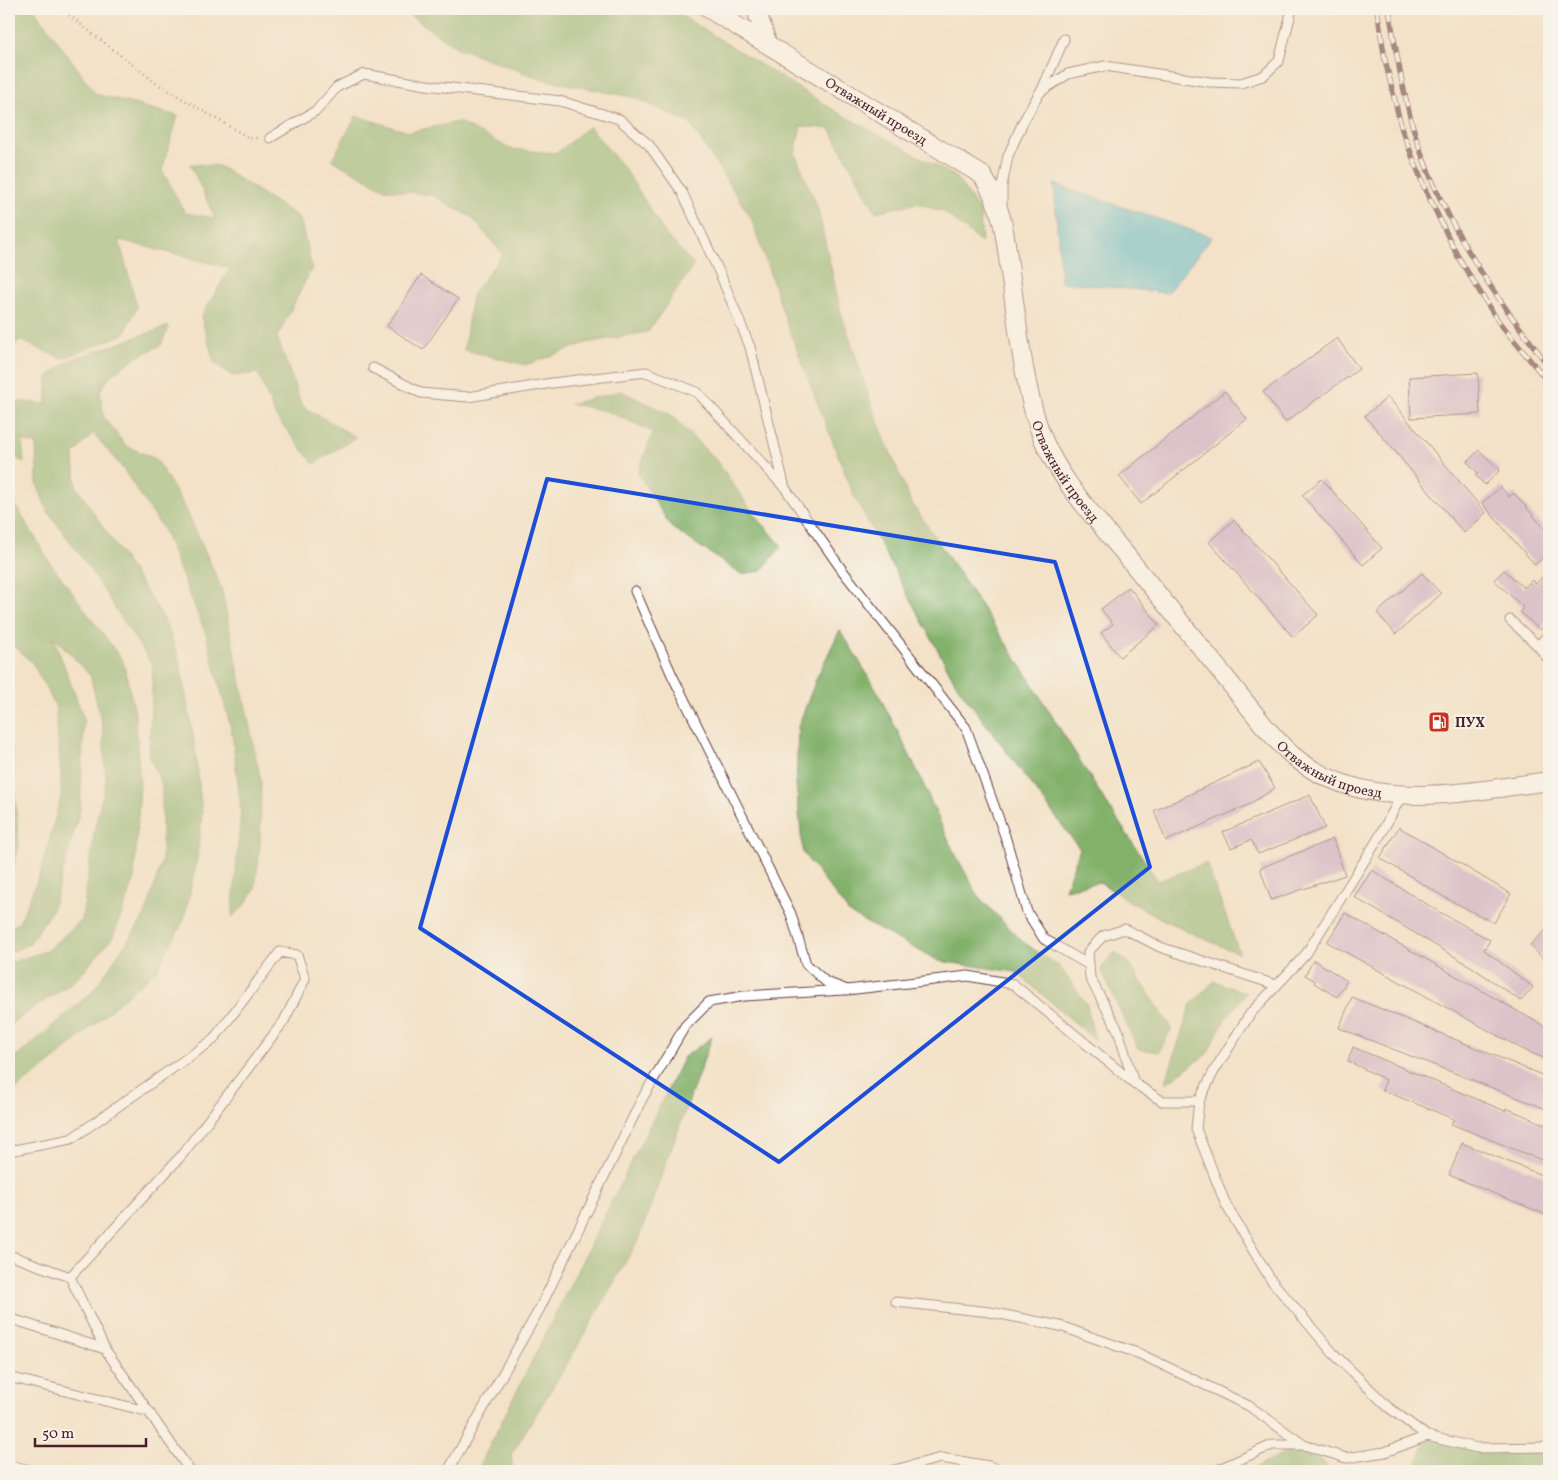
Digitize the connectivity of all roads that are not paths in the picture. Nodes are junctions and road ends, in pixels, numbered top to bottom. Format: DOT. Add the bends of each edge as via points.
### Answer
graph roads {
  1 [pos="709,9"];
  2 [pos="756,9"];
  3 [pos="1292,9"];
  4 [pos="1064,39"];
  5 [pos="767,42"];
  6 [pos="1040,92"];
  7 [pos="270,138"];
  8 [pos="1002,215"];
  9 [pos="373,368"];
  10 [pos="785,488"];
  11 [pos="635,591"];
  12 [pos="1510,620"];
  13 [pos="1549,634"];
  14 [pos="1538,646"];
  15 [pos="1549,660"];
  16 [pos="1549,780"];
  17 [pos="1402,795"];
  18 [pos="1089,965"];
  19 [pos="1276,985"];
  20 [pos="847,990"];
  21 [pos="1134,1083"];
  22 [pos="1199,1101"];
  23 [pos="9,1152"];
  24 [pos="9,1256"];
  25 [pos="70,1277"];
  26 [pos="896,1302"];
  27 [pos="9,1318"];
  28 [pos="106,1349"];
  29 [pos="9,1377"];
  30 [pos="150,1412"];
  31 [pos="1427,1436"];
  32 [pos="1304,1445"];
  33 [pos="1549,1446"];
  34 [pos="9,1465"];
  35 [pos="34,1471"];
  36 [pos="190,1471"];
  37 [pos="448,1471"];
  38 [pos="890,1471"];
  39 [pos="1001,1471"];
  40 [pos="1215,1471"];
  1 -- 5 [label="street, Отважный проезд"];
  2 -- 5 [label="street"];
  3 -- 6 [label="lane" via="1278,61 1263,76 1241,83 1210,82 1105,66 1068,74"];
  4 -- 6 [label="lane"];
  5 -- 8 [label="street, Отважный проезд" via="982,175"];
  6 -- 8 [label="lane" via="1008,156 1002,186"];
  7 -- 10 [label="lane" via="317,110 337,87 364,74 560,101 619,119 649,146 682,192 722,276 750,347"];
  8 -- 17 [label="street, Отважный проезд" via="1020,343 1041,435 1052,458 1089,509 1265,728 1292,756 1357,789"];
  9 -- 10 [label="lane" via="421,393 468,397 646,372 697,392"];
  10 -- 18 [label="lane" via="842,570 966,728 1005,836 1027,912 1044,939"];
  11 -- 20 [label="lane" via="672,675 791,914 806,964 826,982"];
  12 -- 14 [label="lane"];
  13 -- 14 [label="lane"];
  14 -- 15 [label="lane"];
  16 -- 17 [label="street, Отважный проезд" via="1455,794"];
  17 -- 19 [label="lane" via="1330,918 1306,954"];
  18 -- 19 [label="lane" via="1088,952 1103,936 1125,928 1160,947"];
  18 -- 21 [label="lane" via="1090,978 1118,1030"];
  19 -- 22 [label="lane" via="1250,1014 1214,1070"];
  20 -- 21 [label="lane" via="968,976 1013,984"];
  20 -- 37 [label="lane" via="744,996 709,1002 685,1026 642,1099 540,1308"];
  21 -- 22 [label="lane" via="1162,1101"];
  22 -- 31 [label="lane" via="1196,1128 1226,1205 1271,1280 1333,1353 1388,1407"];
  23 -- 25 [label="lane" via="72,1139 212,1040 280,952 297,955 305,980 284,1021 181,1156"];
  24 -- 25 [label="lane"];
  25 -- 28 [label="lane"];
  26 -- 32 [label="lane" via="990,1312 1060,1326 1140,1354 1249,1406"];
  27 -- 28 [label="lane"];
  28 -- 30 [label="lane"];
  29 -- 30 [label="lane"];
  30 -- 36 [label="lane"];
  31 -- 32 [label="lane" via="1385,1452 1346,1458"];
  31 -- 33 [label="lane" via="1477,1448"];
  32 -- 40 [label="lane" via="1272,1444"];
  34 -- 35 [label="lane"];
  38 -- 39 [label="lane" via="941,1458"];
}
